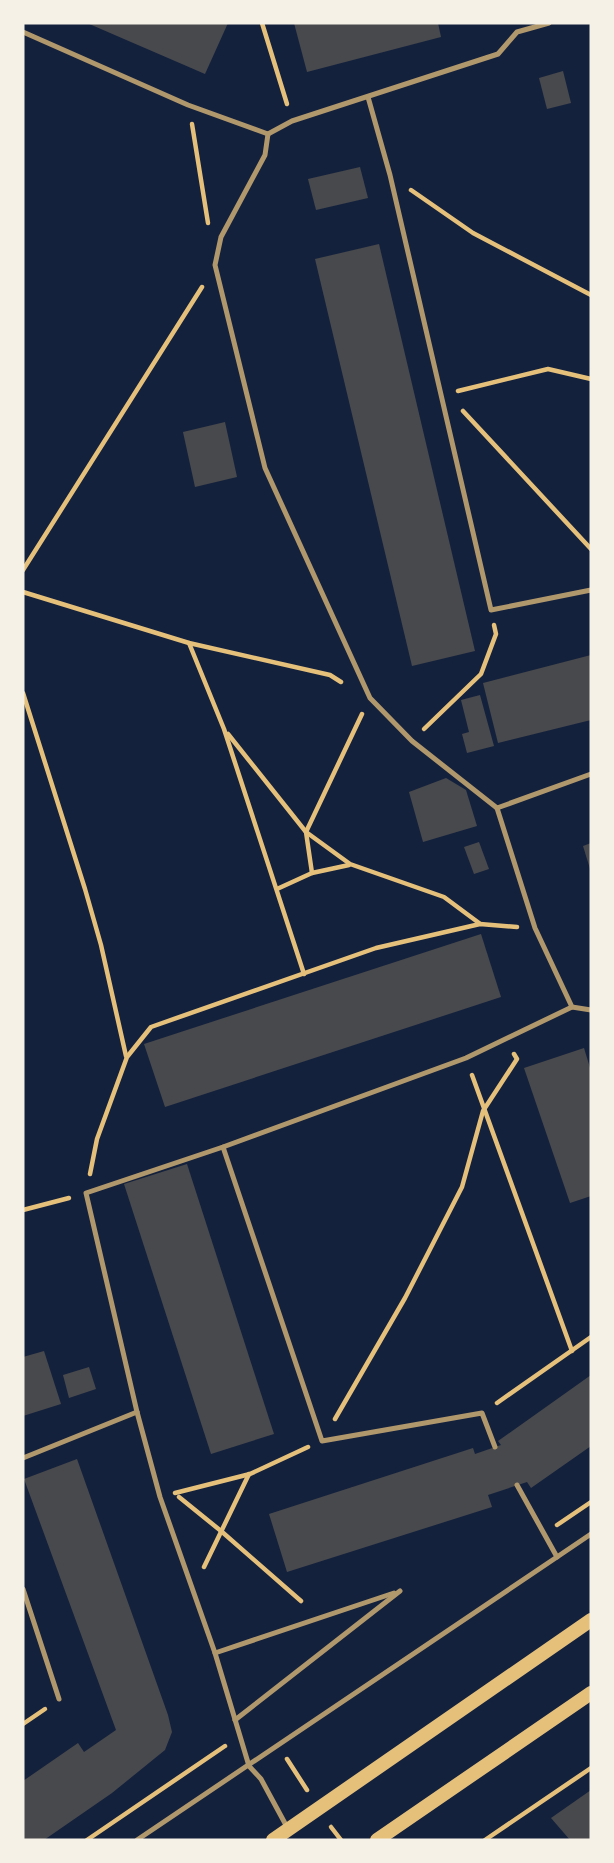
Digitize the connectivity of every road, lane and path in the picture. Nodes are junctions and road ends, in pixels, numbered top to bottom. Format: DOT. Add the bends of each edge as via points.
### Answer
graph roads {
  1 [pos="262,23"];
  2 [pos="514,23"];
  3 [pos="550,23"];
  4 [pos="23,32"];
  5 [pos="517,32"];
  6 [pos="368,97"];
  7 [pos="188,105"];
  8 [pos="292,121"];
  9 [pos="268,134"];
  10 [pos="390,175"];
  11 [pos="209,225"];
  12 [pos="215,265"];
  13 [pos="591,295"];
  14 [pos="591,379"];
  15 [pos="439,384"];
  16 [pos="447,393"];
  17 [pos="591,549"];
  18 [pos="23,570"];
  19 [pos="591,590"];
  20 [pos="23,593"];
  21 [pos="491,610"];
  22 [pos="188,643"];
  23 [pos="23,693"];
  24 [pos="370,698"];
  25 [pos="224,729"];
  26 [pos="412,741"];
  27 [pos="591,774"];
  28 [pos="497,808"];
  29 [pos="306,832"];
  30 [pos="350,864"];
  31 [pos="312,873"];
  32 [pos="277,889"];
  33 [pos="480,923"];
  34 [pos="535,928"];
  35 [pos="304,974"];
  36 [pos="572,1007"];
  37 [pos="591,1010"];
  38 [pos="506,1039"];
  39 [pos="127,1056"];
  40 [pos="466,1058"];
  41 [pos="483,1111"];
  42 [pos="223,1147"];
  43 [pos="86,1193"];
  44 [pos="23,1210"];
  45 [pos="591,1337"];
  46 [pos="572,1350"];
  47 [pos="137,1412"];
  48 [pos="482,1413"];
  49 [pos="322,1441"];
  50 [pos="495,1447"];
  51 [pos="23,1458"];
  52 [pos="250,1474"];
  53 [pos="517,1485"];
  54 [pos="175,1493"];
  55 [pos="160,1497"];
  56 [pos="591,1502"];
  57 [pos="222,1531"];
  58 [pos="544,1534"];
  59 [pos="591,1534"];
  60 [pos="557,1557"];
  61 [pos="23,1589"];
  62 [pos="192,1590"];
  63 [pos="301,1601"];
  64 [pos="591,1620"];
  65 [pos="215,1653"];
  66 [pos="591,1693"];
  67 [pos="59,1699"];
  68 [pos="235,1720"];
  69 [pos="23,1724"];
  70 [pos="240,1736"];
  71 [pos="248,1766"];
  72 [pos="591,1768"];
  73 [pos="288,1830"];
  74 [pos="87,1840"];
  75 [pos="137,1840"];
  76 [pos="273,1840"];
  77 [pos="377,1840"];
  78 [pos="485,1840"];
  1 -- 8 [label="path"];
  2 -- 5 [label="lane"];
  3 -- 5 [label="lane"];
  4 -- 7 [label="lane"];
  5 -- 6 [label="lane" via="498,54"];
  6 -- 8 [label="lane"];
  6 -- 10 [label="lane"];
  7 -- 9 [label="lane"];
  7 -- 11 [label="path"];
  8 -- 9 [label="lane"];
  9 -- 12 [label="lane" via="265,155 221,237"];
  10 -- 13 [label="path" via="473,233"];
  10 -- 15 [label="lane"];
  12 -- 18 [label="path"];
  12 -- 24 [label="lane" via="265,468"];
  14 -- 16 [label="path" via="548,369"];
  15 -- 16 [label="path"];
  15 -- 21 [label="lane"];
  16 -- 17 [label="path"];
  19 -- 21 [label="lane"];
  20 -- 22 [label="path"];
  21 -- 26 [label="path" via="496,634 481,674"];
  22 -- 24 [label="path" via="330,675"];
  22 -- 25 [label="path"];
  23 -- 39 [label="path" via="85,889"];
  24 -- 26 [label="lane"];
  24 -- 29 [label="path"];
  25 -- 29 [label="path"];
  25 -- 32 [label="path"];
  26 -- 28 [label="lane"];
  27 -- 28 [label="lane"];
  28 -- 34 [label="lane"];
  29 -- 30 [label="path"];
  29 -- 31 [label="path"];
  30 -- 31 [label="path"];
  30 -- 33 [label="path" via="444,897"];
  31 -- 32 [label="path"];
  32 -- 35 [label="path"];
  33 -- 34 [label="path"];
  33 -- 35 [label="path" via="376,948"];
  34 -- 36 [label="lane"];
  35 -- 39 [label="path" via="151,1027"];
  36 -- 37 [label="lane"];
  36 -- 38 [label="lane"];
  38 -- 40 [label="lane"];
  38 -- 41 [label="path" via="517,1059"];
  39 -- 43 [label="path" via="97,1139"];
  40 -- 41 [label="path"];
  40 -- 42 [label="lane"];
  41 -- 46 [label="path"];
  41 -- 49 [label="path" via="462,1187"];
  42 -- 43 [label="lane"];
  42 -- 49 [label="lane"];
  43 -- 44 [label="path"];
  43 -- 47 [label="lane"];
  45 -- 46 [label="path"];
  46 -- 48 [label="path"];
  47 -- 51 [label="lane"];
  47 -- 55 [label="lane"];
  48 -- 49 [label="lane"];
  48 -- 50 [label="lane"];
  49 -- 52 [label="path"];
  52 -- 54 [label="path"];
  52 -- 57 [label="path"];
  53 -- 58 [label="lane"];
  54 -- 55 [label="path"];
  54 -- 57 [label="path"];
  55 -- 62 [label="lane"];
  56 -- 58 [label="path"];
  57 -- 62 [label="path"];
  57 -- 63 [label="path"];
  58 -- 60 [label="lane"];
  59 -- 60 [label="lane"];
  60 -- 71 [label="lane"];
  61 -- 67 [label="lane"];
  62 -- 65 [label="lane"];
  64 -- 73 [label="main road"];
  65 -- 68 [label="lane"];
  65 -- 68 [label="lane" via="400,1591"];
  66 -- 77 [label="main road"];
  67 -- 69 [label="path"];
  68 -- 70 [label="lane"];
  70 -- 71 [label="lane"];
  70 -- 74 [label="path"];
  71 -- 73 [label="lane" via="261,1779"];
  71 -- 75 [label="lane"];
  72 -- 78 [label="path"];
  73 -- 76 [label="main road"];
}
